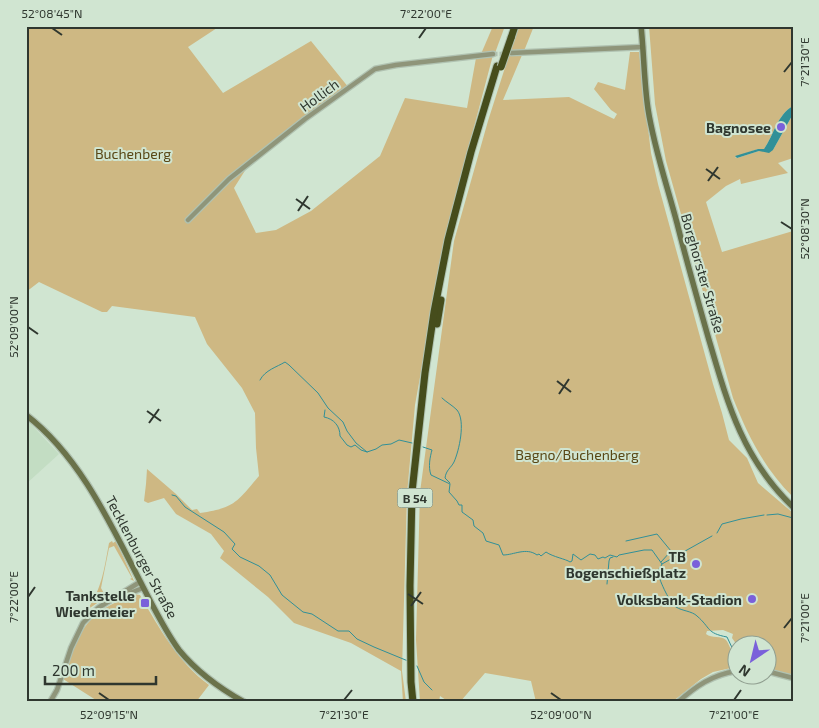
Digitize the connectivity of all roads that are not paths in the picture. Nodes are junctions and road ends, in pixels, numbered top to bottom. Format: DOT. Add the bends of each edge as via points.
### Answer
graph roads {
  1 [pos="511,26"];
  2 [pos="515,26"];
  3 [pos="641,26"];
  4 [pos="509,37"];
  5 [pos="643,47"];
  6 [pos="511,53"];
  7 [pos="493,54"];
  8 [pos="499,67"];
  9 [pos="188,220"];
  10 [pos="26,415"];
  11 [pos="793,507"];
  12 [pos="142,585"];
  13 [pos="726,672"];
  14 [pos="776,674"];
  15 [pos="793,678"];
  16 [pos="50,702"];
  17 [pos="244,702"];
  18 [pos="413,702"];
  19 [pos="417,702"];
  20 [pos="678,702"];
  1 -- 4 [label="highway, B 54"];
  2 -- 4 [label="highway, B 54"];
  3 -- 5 [label="main road, Borghorster Straße"];
  4 -- 8 [label="highway, B 54, bridge"];
  5 -- 6 [label="street"];
  5 -- 11 [label="main road, Borghorster Straße" via="648,108 655,144 728,404 753,459"];
  7 -- 9 [label="street, Hollich" via="375,69 229,179"];
  8 -- 18 [label="highway, B 54" via="471,152 448,240 425,373 412,492"];
  8 -- 19 [label="highway, B 54" via="452,241 429,374 415,492"];
  10 -- 12 [label="main road, Tecklenburger Straße" via="68,457 87,484"];
  12 -- 16 [label="street" via="98,608 83,623"];
  12 -- 17 [label="main road, Tecklenburger Straße" via="179,650 213,683"];
  13 -- 20 [label="street" via="706,680"];
  14 -- 15 [label="street"];
}
